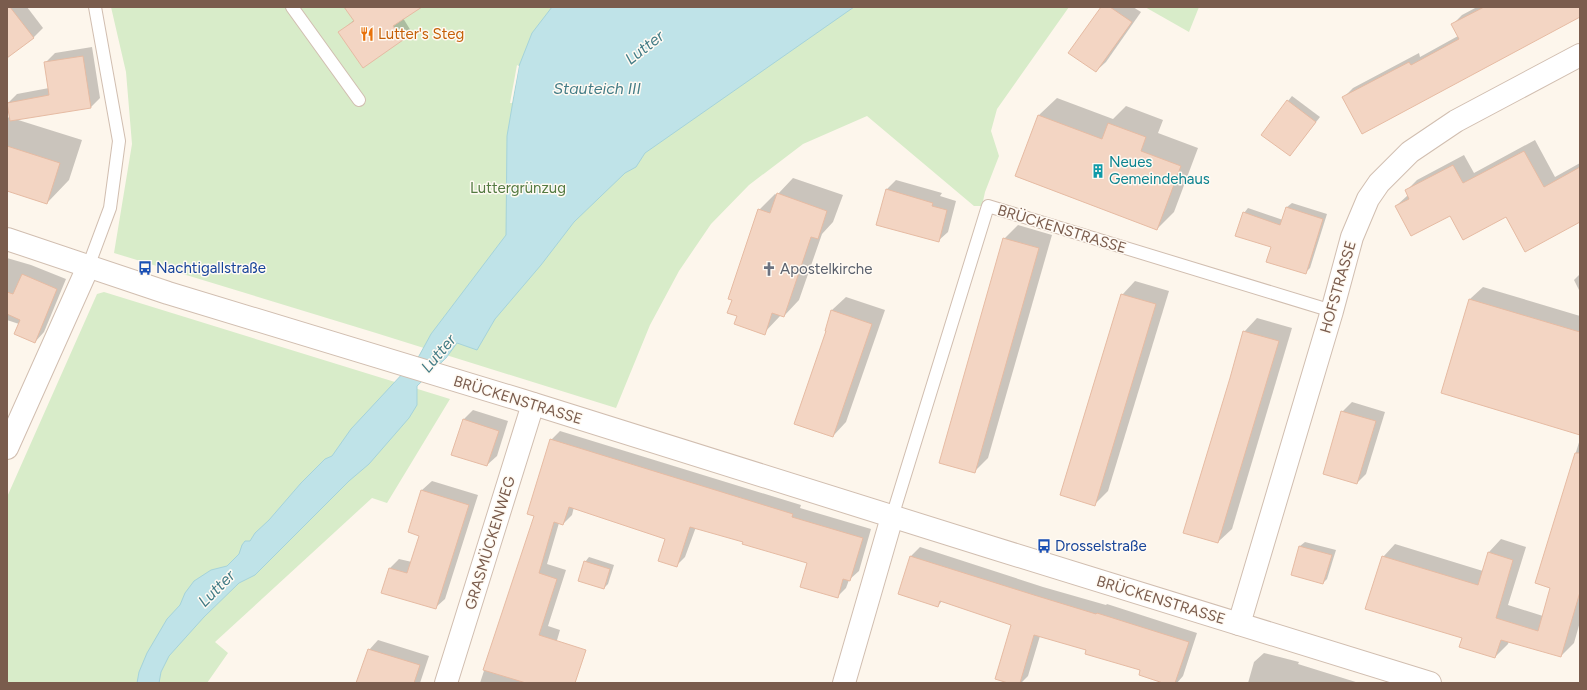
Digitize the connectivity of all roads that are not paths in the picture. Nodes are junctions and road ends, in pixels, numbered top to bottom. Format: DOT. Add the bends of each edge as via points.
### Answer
graph roads {
  1 [pos="95,7"];
  2 [pos="292,7"];
  3 [pos="1580,55"];
  4 [pos="359,100"];
  5 [pos="7,239"];
  6 [pos="88,267"];
  7 [pos="1332,311"];
  8 [pos="533,404"];
  9 [pos="7,448"];
  10 [pos="892,517"];
  11 [pos="1238,624"];
  12 [pos="446,683"];
  13 [pos="844,683"];
  14 [pos="1430,683"];
  1 -- 6 [label="lane" via="119,142 110,208"];
  2 -- 4 [label="lane"];
  3 -- 7 [label="street, HOFSTRASSE" via="1456,121 1410,152 1379,183 1368,199 1352,237"];
  5 -- 6 [label="street, BRÜCKENSTRASSE"];
  6 -- 8 [label="street, BRÜCKENSTRASSE"];
  6 -- 9 [label="street"];
  7 -- 10 [label="lane, BRÜCKENSTRASSE" via="988,206"];
  7 -- 11 [label="street, HOFSTRASSE"];
  8 -- 10 [label="street, BRÜCKENSTRASSE"];
  8 -- 12 [label="street, GRASMÜCKENWEG"];
  10 -- 11 [label="street, BRÜCKENSTRASSE"];
  10 -- 13 [label="street"];
  11 -- 14 [label="street, BRÜCKENSTRASSE"];
}
